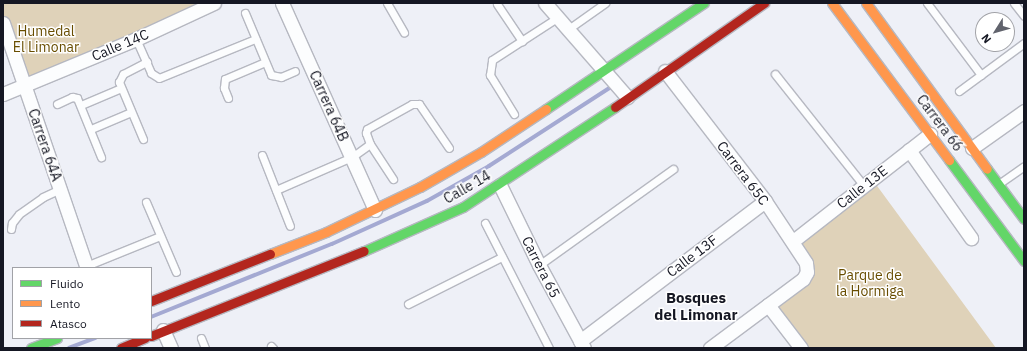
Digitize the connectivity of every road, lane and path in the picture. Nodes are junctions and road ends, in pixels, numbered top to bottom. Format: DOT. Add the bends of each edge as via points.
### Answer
graph roads {
  1 [pos="214,3"];
  2 [pos="282,3"];
  3 [pos="386,3"];
  4 [pos="545,3"];
  5 [pos="605,3"];
  6 [pos="704,3"];
  7 [pos="768,3"];
  8 [pos="832,3"];
  9 [pos="866,3"];
  10 [pos="927,3"];
  11 [pos="1014,3"];
  12 [pos="497,4"];
  13 [pos="819,4"];
  14 [pos="761,5"];
  15 [pos="245,13"];
  16 [pos="1024,16"];
  17 [pos="843,17"];
  18 [pos="557,18"];
  19 [pos="3,22"];
  20 [pos="567,30"];
  21 [pos="404,33"];
  22 [pos="255,39"];
  23 [pos="136,40"];
  24 [pos="522,41"];
  25 [pos="1024,43"];
  26 [pos="147,62"];
  27 [pos="264,62"];
  28 [pos="603,70"];
  29 [pos="295,71"];
  30 [pos="665,71"];
  31 [pos="775,74"];
  32 [pos="981,75"];
  33 [pos="24,85"];
  34 [pos="121,88"];
  35 [pos="929,89"];
  36 [pos="959,91"];
  37 [pos="3,94"];
  38 [pos="627,97"];
  39 [pos="228,98"];
  40 [pos="56,104"];
  41 [pos="908,104"];
  42 [pos="81,105"];
  43 [pos="1024,111"];
  44 [pos="131,112"];
  45 [pos="514,114"];
  46 [pos="90,129"];
  47 [pos="930,134"];
  48 [pos="143,139"];
  49 [pos="370,144"];
  50 [pos="449,148"];
  51 [pos="972,148"];
  52 [pos="909,150"];
  53 [pos="262,155"];
  54 [pos="102,157"];
  55 [pos="352,157"];
  56 [pos="1024,166"];
  57 [pos="673,169"];
  58 [pos="393,179"];
  59 [pos="998,184"];
  60 [pos="500,185"];
  61 [pos="864,186"];
  62 [pos="60,189"];
  63 [pos="276,190"];
  64 [pos="765,201"];
  65 [pos="146,202"];
  66 [pos="374,210"];
  67 [pos="1024,219"];
  68 [pos="485,223"];
  69 [pos="290,226"];
  70 [pos="11,229"];
  71 [pos="1019,232"];
  72 [pos="160,236"];
  73 [pos="972,238"];
  74 [pos="1008,239"];
  75 [pos="793,241"];
  76 [pos="502,257"];
  77 [pos="1024,261"];
  78 [pos="539,265"];
  79 [pos="87,267"];
  80 [pos="176,272"];
  81 [pos="152,301"];
  82 [pos="408,304"];
  83 [pos="768,305"];
  84 [pos="164,330"];
  85 [pos="152,336"];
  86 [pos="201,338"];
  87 [pos="54,339"];
  88 [pos="143,339"];
  89 [pos="582,344"];
  90 [pos="31,348"];
  91 [pos="121,348"];
  92 [pos="171,348"];
  93 [pos="205,348"];
  94 [pos="550,348"];
  95 [pos="710,348"];
  96 [pos="801,348"];
  1 -- 23 [label="street, Calle 14C"];
  2 -- 55 [label="street, Carrera 64B"];
  3 -- 21 [label="lane"];
  4 -- 18 [label="street"];
  5 -- 20 [label="lane"];
  6 -- 28 [label="street, Calle 14"];
  7 -- 14 [label="street, Calle 14"];
  8 -- 17 [label="street, Carrera 66"];
  9 -- 35 [label="street, Carrera 66"];
  10 -- 32 [label="lane"];
  11 -- 16 [label="lane"];
  12 -- 24 [label="lane"];
  13 -- 17 [label="street"];
  14 -- 30 [label="street, Calle 14"];
  15 -- 22 [label="lane"];
  17 -- 41 [label="street, Carrera 66"];
  18 -- 20 [label="street"];
  18 -- 24 [label="lane"];
  19 -- 33 [label="street, Carrera 64A"];
  20 -- 28 [label="street"];
  22 -- 26 [label="lane" via="163,78 153,75"];
  22 -- 27 [label="lane"];
  23 -- 26 [label="lane"];
  23 -- 33 [label="street, Calle 14C"];
  24 -- 45 [label="lane" via="495,56 489,70"];
  25 -- 32 [label="lane"];
  26 -- 34 [label="lane" via="123,74 119,82"];
  27 -- 29 [label="lane" via="274,77"];
  27 -- 39 [label="lane" via="225,79 224,88"];
  28 -- 38 [label="street"];
  28 -- 66 [label="street, Calle 14" via="481,152"];
  30 -- 38 [label="street, Calle 14"];
  30 -- 64 [label="street, Carrera 65C"];
  31 -- 61 [label="lane"];
  32 -- 36 [label="lane"];
  33 -- 37 [label="street, Calle 14C"];
  33 -- 62 [label="street, Carrera 64A"];
  34 -- 42 [label="lane"];
  34 -- 44 [label="lane"];
  35 -- 41 [label="street" via="914,92"];
  35 -- 51 [label="street, Carrera 66"];
  38 -- 60 [label="street, Calle 14"];
  40 -- 42 [label="lane" via="74,97"];
  41 -- 47 [label="street, Carrera 66"];
  42 -- 46 [label="lane"];
  43 -- 51 [label="street"];
  44 -- 46 [label="lane"];
  44 -- 48 [label="lane"];
  46 -- 54 [label="lane"];
  47 -- 52 [label="street, Calle 13E"];
  47 -- 74 [label="street, Carrera 66"];
  49 -- 50 [label="lane" via="367,129 412,104 419,104"];
  49 -- 55 [label="lane"];
  49 -- 58 [label="lane"];
  51 -- 59 [label="street, Carrera 66"];
  52 -- 61 [label="street, Calle 13E"];
  52 -- 73 [label="street"];
  53 -- 63 [label="lane"];
  55 -- 63 [label="lane"];
  55 -- 66 [label="street, Carrera 64B"];
  56 -- 59 [label="lane"];
  57 -- 78 [label="lane"];
  59 -- 67 [label="street, Carrera 66"];
  60 -- 78 [label="street, Carrera 65"];
  60 -- 84 [label="street, Calle 14" via="463,207 388,242"];
  61 -- 75 [label="street, Calle 13E"];
  62 -- 70 [label="lane" via="43,197 19,214"];
  62 -- 79 [label="street, Carrera 64A"];
  63 -- 69 [label="lane"];
  64 -- 75 [label="street, Carrera 65C"];
  64 -- 89 [label="street, Calle 13F"];
  65 -- 72 [label="lane"];
  66 -- 81 [label="street, Calle 14" via="326,232"];
  68 -- 76 [label="lane"];
  71 -- 74 [label="street"];
  72 -- 79 [label="lane"];
  72 -- 80 [label="lane"];
  74 -- 77 [label="street, Carrera 66"];
  75 -- 83 [label="street, Carrera 65C" via="806,263 807,272 803,279"];
  76 -- 82 [label="lane"];
  76 -- 94 [label="lane"];
  78 -- 89 [label="street, Carrera 65"];
  83 -- 95 [label="street"];
  83 -- 96 [label="street"];
  84 -- 85 [label="street, Calle 14"];
  84 -- 92 [label="street"];
  86 -- 93 [label="lane"];
  87 -- 90 [label="street"];
  88 -- 91 [label="street"];
}
